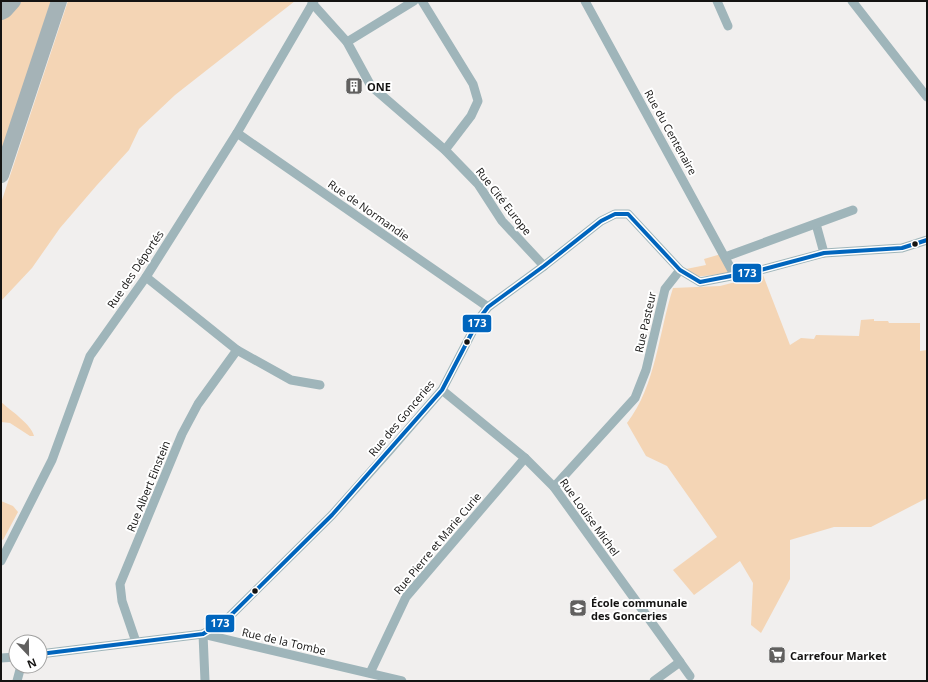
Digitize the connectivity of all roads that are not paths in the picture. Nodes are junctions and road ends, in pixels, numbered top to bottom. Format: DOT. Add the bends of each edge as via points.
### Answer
graph roads {
  1 [pos="12,1"];
  2 [pos="59,1"];
  3 [pos="414,1"];
  4 [pos="422,1"];
  5 [pos="585,1"];
  6 [pos="716,1"];
  7 [pos="852,1"];
  8 [pos="313,2"];
  9 [pos="1,12"];
  10 [pos="728,26"];
  11 [pos="347,42"];
  12 [pos="927,97"];
  13 [pos="237,133"];
  14 [pos="445,150"];
  15 [pos="1,175"];
  16 [pos="853,210"];
  17 [pos="816,224"];
  18 [pos="927,240"];
  19 [pos="824,253"];
  20 [pos="725,257"];
  21 [pos="544,266"];
  22 [pos="680,270"];
  23 [pos="735,276"];
  24 [pos="146,277"];
  25 [pos="488,307"];
  26 [pos="237,350"];
  27 [pos="320,385"];
  28 [pos="442,390"];
  29 [pos="525,458"];
  30 [pos="554,487"];
  31 [pos="1,561"];
  32 [pos="203,634"];
  33 [pos="136,642"];
  34 [pos="48,653"];
  35 [pos="680,662"];
  36 [pos="370,673"];
  37 [pos="690,676"];
  38 [pos="205,681"];
  39 [pos="402,681"];
  40 [pos="654,681"];
  1 -- 9 [label="highway"];
  2 -- 15 [label="highway"];
  3 -- 11 [label="street"];
  4 -- 14 [label="street" via="473,84 478,101 471,116"];
  5 -- 20 [label="street, Rue du Centenaire"];
  6 -- 10 [label="street"];
  7 -- 12 [label="street"];
  8 -- 11 [label="street, Rue Cité Europe"];
  8 -- 13 [label="street, Rue des Déportés"];
  11 -- 14 [label="street, Rue Cité Europe" via="371,86"];
  13 -- 24 [label="street, Rue des Déportés"];
  13 -- 25 [label="street, Rue de Normandie"];
  14 -- 21 [label="street, Rue Cité Europe" via="478,184 502,221"];
  16 -- 17 [label="street"];
  17 -- 19 [label="street"];
  17 -- 20 [label="street"];
  18 -- 19 [label="street" via="902,248"];
  19 -- 23 [label="street"];
  20 -- 23 [label="street, Rue du Centenaire"];
  21 -- 22 [label="street, Rue des Gonceries" via="601,221 615,214 628,214"];
  21 -- 25 [label="street, Rue des Gonceries"];
  22 -- 23 [label="street" via="700,282"];
  22 -- 30 [label="street, Rue Pasteur" via="665,289 646,370 635,398"];
  24 -- 26 [label="street"];
  24 -- 31 [label="street, Rue des Déportés" via="90,356 52,460"];
  25 -- 28 [label="street, Rue des Gonceries" via="479,319"];
  26 -- 27 [label="street" via="291,380"];
  26 -- 33 [label="street, Rue Albert Einstein" via="198,404 182,434 120,584 122,601"];
  28 -- 29 [label="street, Rue Louise Michel"];
  28 -- 32 [label="street, Rue des Gonceries" via="332,515 227,619"];
  29 -- 30 [label="street, Rue Louise Michel"];
  29 -- 36 [label="street, Rue Pierre et Marie Curie" via="406,597"];
  30 -- 35 [label="street, Rue Louise Michel"];
  32 -- 33 [label="street, Rue de la Tombe"];
  32 -- 36 [label="street, Rue de la Tombe"];
  32 -- 38 [label="street"];
  33 -- 34 [label="street, Rue de la Tombe"];
  35 -- 37 [label="street, Rue Louise Michel"];
  35 -- 40 [label="street"];
  36 -- 39 [label="street, Rue de la Tombe"];
}
